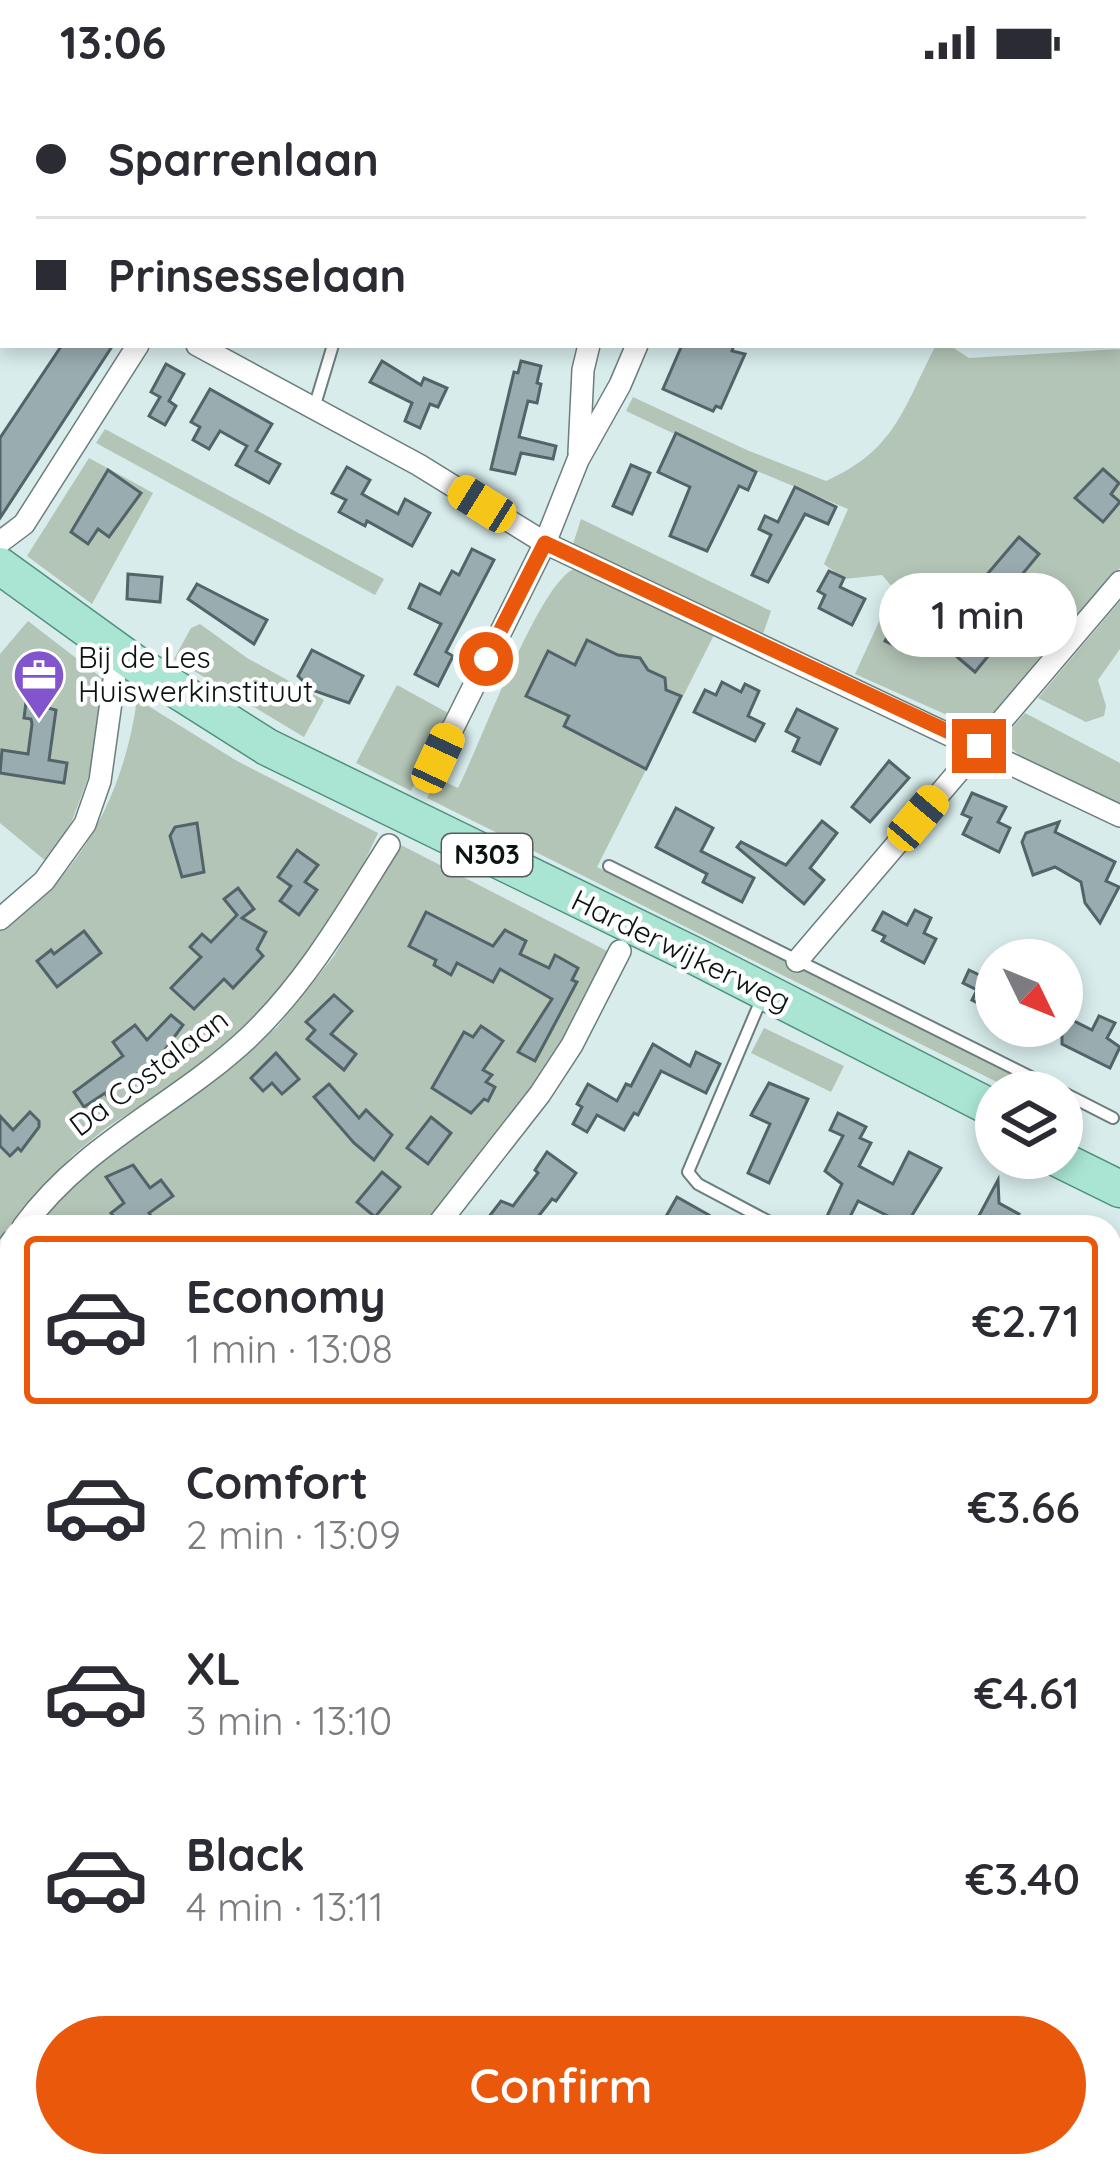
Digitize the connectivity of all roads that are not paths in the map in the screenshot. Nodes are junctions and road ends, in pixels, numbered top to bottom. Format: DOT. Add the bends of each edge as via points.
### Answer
graph roads {
  1 [pos="136,348"];
  2 [pos="203,348"];
  3 [pos="332,348"];
  4 [pos="588,348"];
  5 [pos="636,348"];
  6 [pos="314,408"];
  7 [pos="578,460"];
  8 [pos="0,542"];
  9 [pos="545,543"];
  10 [pos="0,566"];
  11 [pos="1120,582"];
  12 [pos="0,583"];
  13 [pos="116,666"];
  14 [pos="979,746"];
  15 [pos="438,758"];
  16 [pos="1120,816"];
  17 [pos="389,844"];
  18 [pos="609,866"];
  19 [pos="0,919"];
  20 [pos="620,951"];
  21 [pos="797,962"];
  22 [pos="758,1007"];
  23 [pos="1019,1071"];
  24 [pos="975,1099"];
  25 [pos="1083,1103"];
  26 [pos="975,1116"];
  27 [pos="1113,1118"];
  28 [pos="1083,1154"];
  29 [pos="1083,1171"];
  30 [pos="1120,1173"];
  31 [pos="1120,1189"];
  32 [pos="31,1215"];
  33 [pos="446,1215"];
  34 [pos="756,1215"];
  1 -- 8 [label="street" via="24,524"];
  2 -- 6 [label="street"];
  3 -- 6 [label="lane"];
  4 -- 7 [label="street"];
  5 -- 7 [label="street"];
  6 -- 9 [label="street"];
  7 -- 9 [label="street"];
  9 -- 14 [label="street"];
  9 -- 15 [label="street"];
  10 -- 24 [label="main road, Harderwijkerweg / N303" via="267,747"];
  11 -- 14 [label="street"];
  12 -- 13 [label="main road, Harderwijkerweg / N303"];
  13 -- 19 [label="street" via="100,781 85,824 44,881"];
  13 -- 22 [label="main road, Harderwijkerweg / N303" via="260,758"];
  14 -- 16 [label="street"];
  14 -- 21 [label="street"];
  17 -- 32 [label="street, Da Costalaan" via="325,948 247,1039 86,1157"];
  18 -- 21 [label="lane, Harderwijkerweg"];
  20 -- 33 [label="street" via="550,1078"];
  21 -- 23 [label="lane, Harderwijkerweg"];
  22 -- 26 [label="main road, Harderwijkerweg / N303"];
  22 -- 34 [label="lane, Harderwijkerweg" via="688,1172"];
  25 -- 27 [label="lane, Harderwijkerweg"];
  28 -- 30 [label="main road"];
  29 -- 31 [label="main road"];
}
